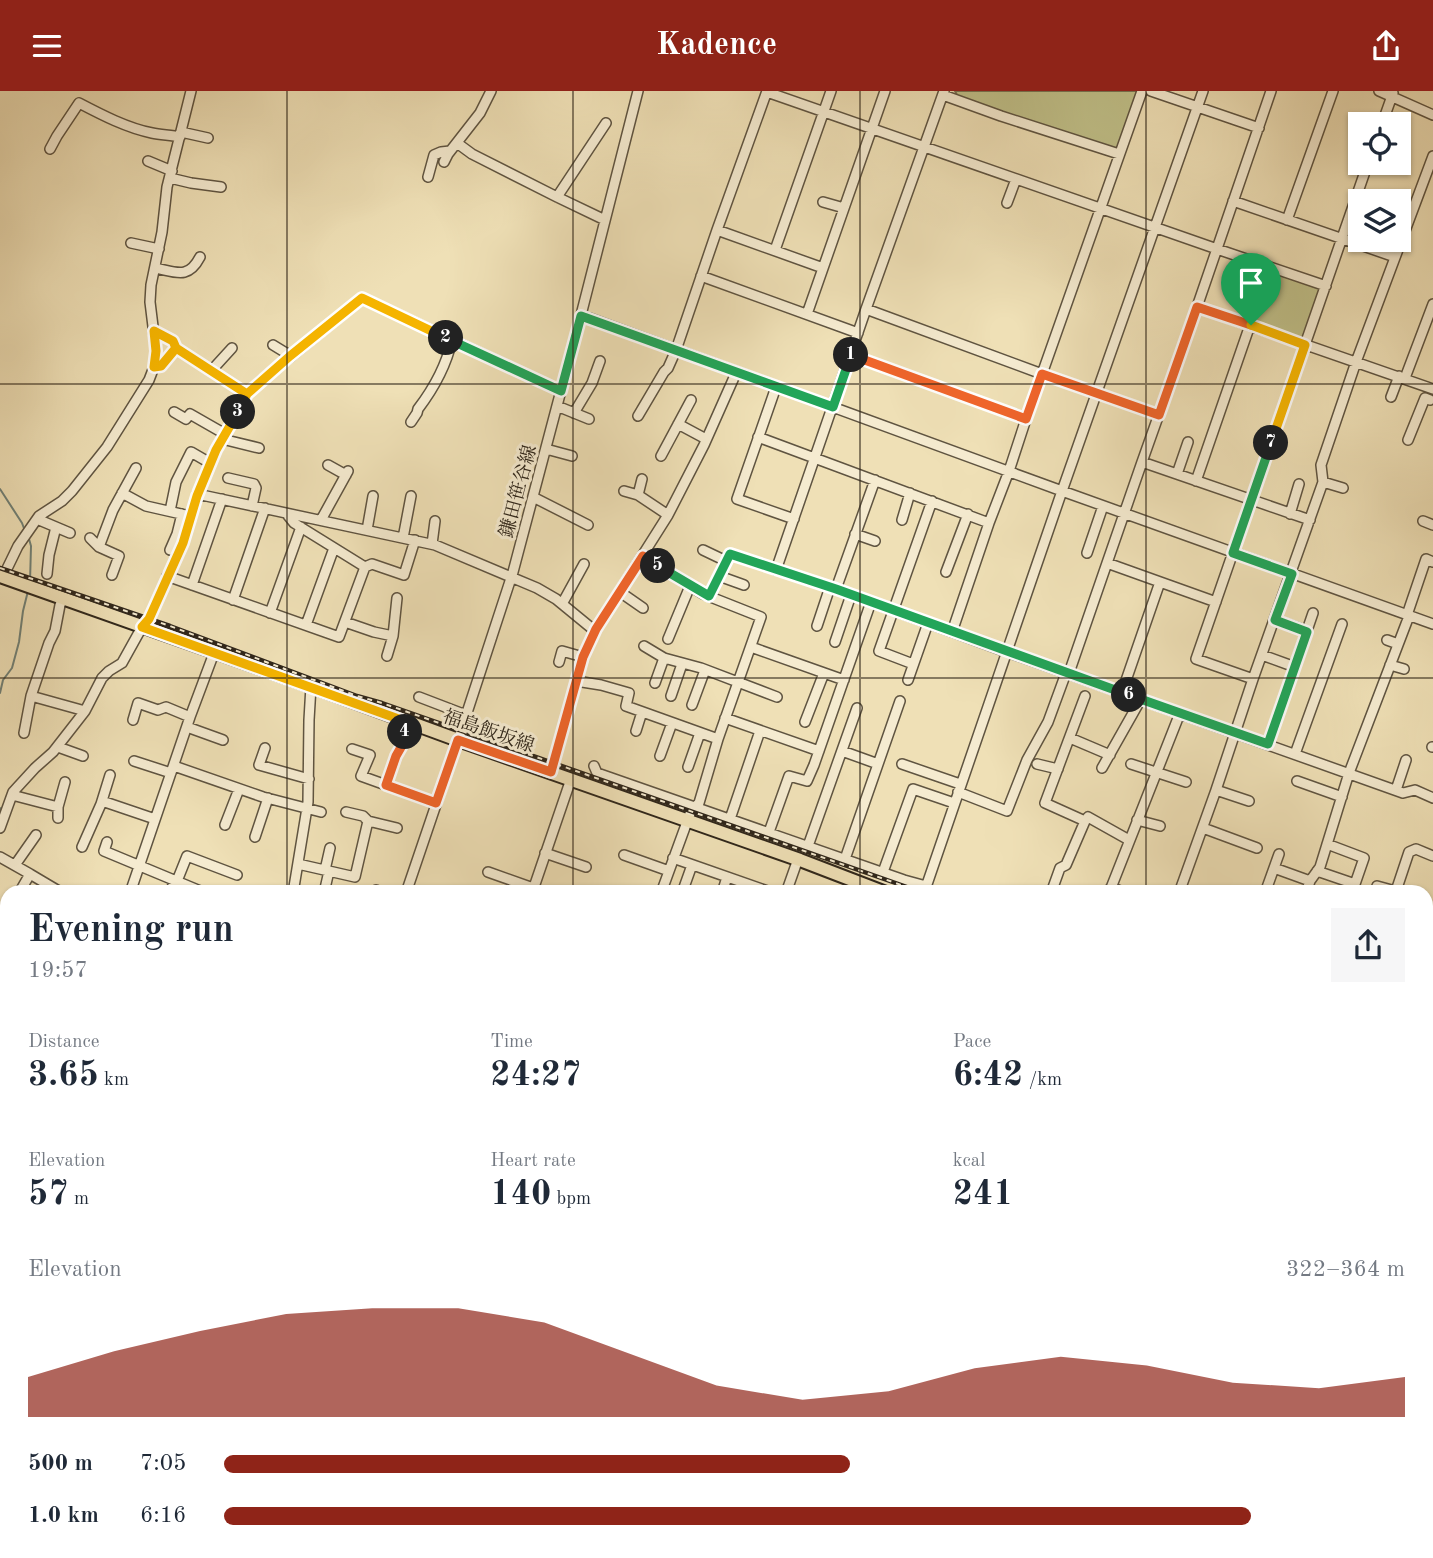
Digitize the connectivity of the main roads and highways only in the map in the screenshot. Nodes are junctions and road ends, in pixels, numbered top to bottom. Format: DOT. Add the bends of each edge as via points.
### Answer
graph roads {
  1 [pos="1,577"];
  2 [pos="865,885"];
  1 -- 2 [label="main road, 福島飯坂線"];
}
